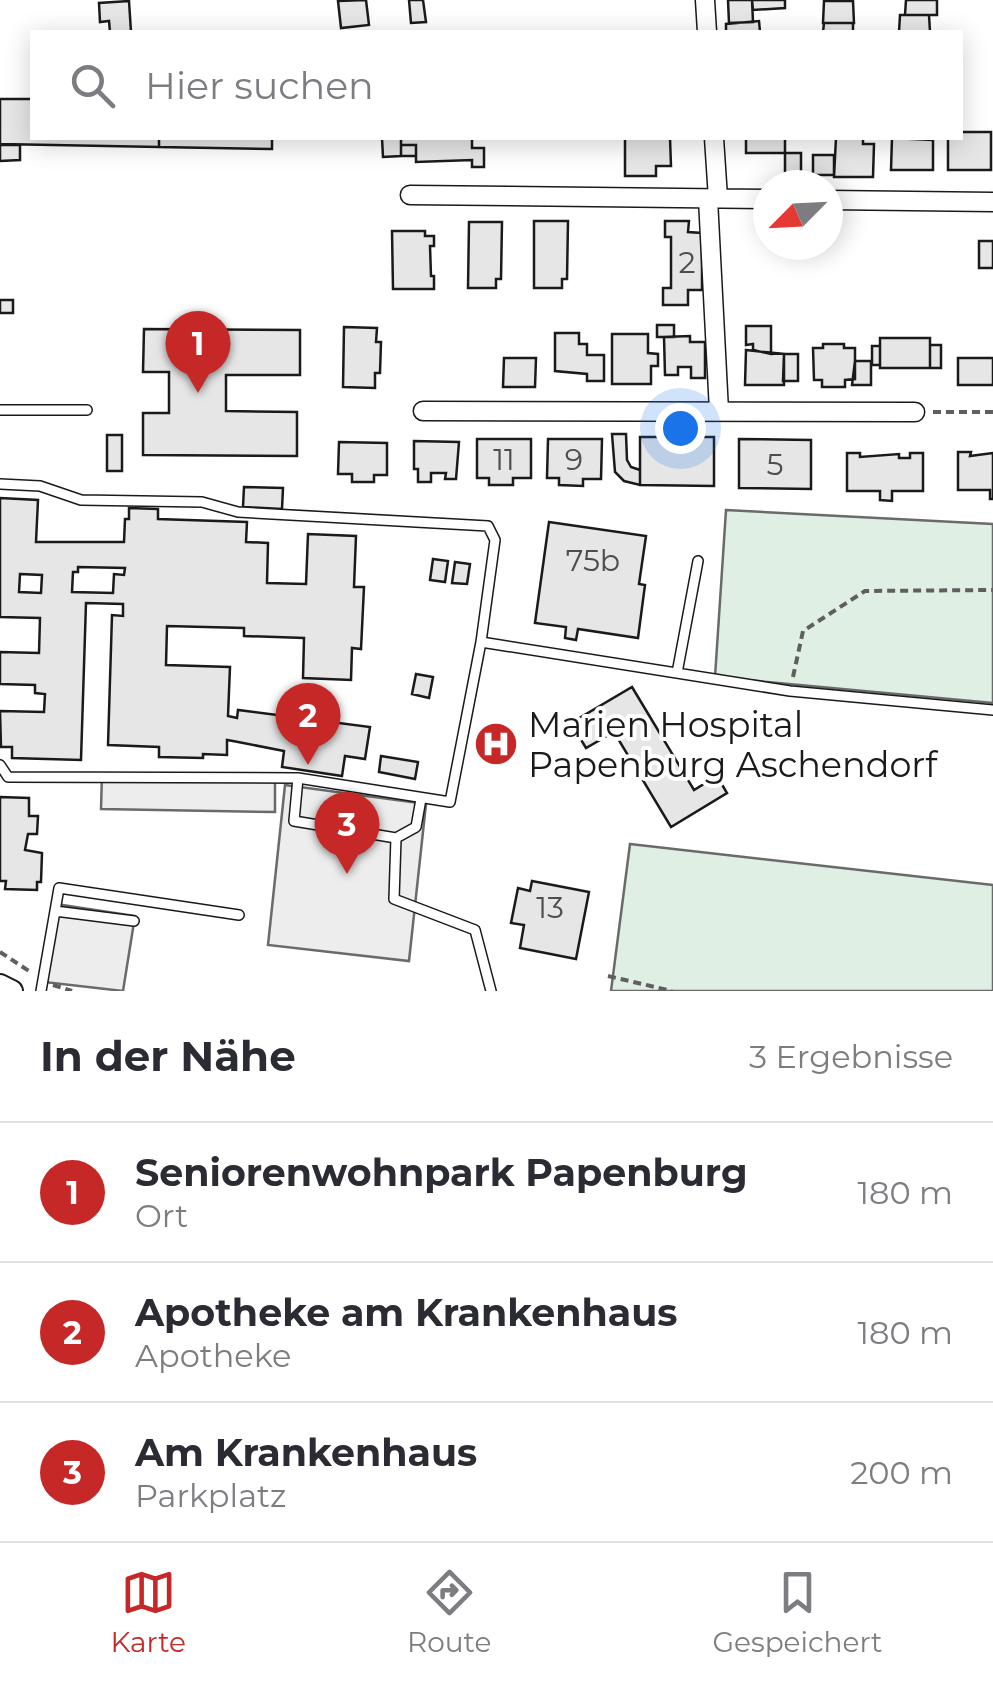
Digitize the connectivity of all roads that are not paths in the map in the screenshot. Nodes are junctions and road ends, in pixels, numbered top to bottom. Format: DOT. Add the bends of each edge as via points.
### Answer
graph roads {
  1 [pos="705,0"];
  2 [pos="708,30"];
  3 [pos="714,140"];
  4 [pos="410,194"];
  5 [pos="713,198"];
  6 [pos="753,199"];
  7 [pos="843,200"];
  8 [pos="993,202"];
  9 [pos="0,410"];
  10 [pos="87,410"];
  11 [pos="423,411"];
  12 [pos="719,411"];
  13 [pos="915,412"];
  14 [pos="0,484"];
  15 [pos="698,561"];
  16 [pos="481,642"];
  17 [pos="677,673"];
  18 [pos="993,710"];
  19 [pos="0,765"];
  20 [pos="298,778"];
  21 [pos="422,799"];
  22 [pos="396,838"];
  23 [pos="55,911"];
  24 [pos="239,916"];
  25 [pos="134,922"];
  26 [pos="0,985"];
  27 [pos="12,991"];
  28 [pos="41,991"];
  29 [pos="491,991"];
  1 -- 2 [label="street"];
  3 -- 5 [label="street"];
  4 -- 5 [label="street"];
  5 -- 6 [label="street"];
  5 -- 12 [label="street"];
  7 -- 8 [label="street"];
  9 -- 10 [label="lane"];
  11 -- 12 [label="street"];
  12 -- 13 [label="street"];
  14 -- 16 [label="lane" via="40,486 81,500 202,502 238,512 488,526 495,540"];
  15 -- 17 [label="lane"];
  16 -- 17 [label="lane"];
  16 -- 21 [label="lane" via="450,802"];
  17 -- 18 [label="lane"];
  19 -- 20 [label="lane" via="8,777"];
  20 -- 21 [label="lane"];
  20 -- 22 [label="lane" via="294,822"];
  21 -- 22 [label="lane" via="416,827"];
  22 -- 29 [label="lane" via="394,899 475,930"];
  23 -- 24 [label="lane" via="59,888"];
  23 -- 25 [label="lane"];
  23 -- 28 [label="lane"];
  26 -- 27 [label="street"];
}
